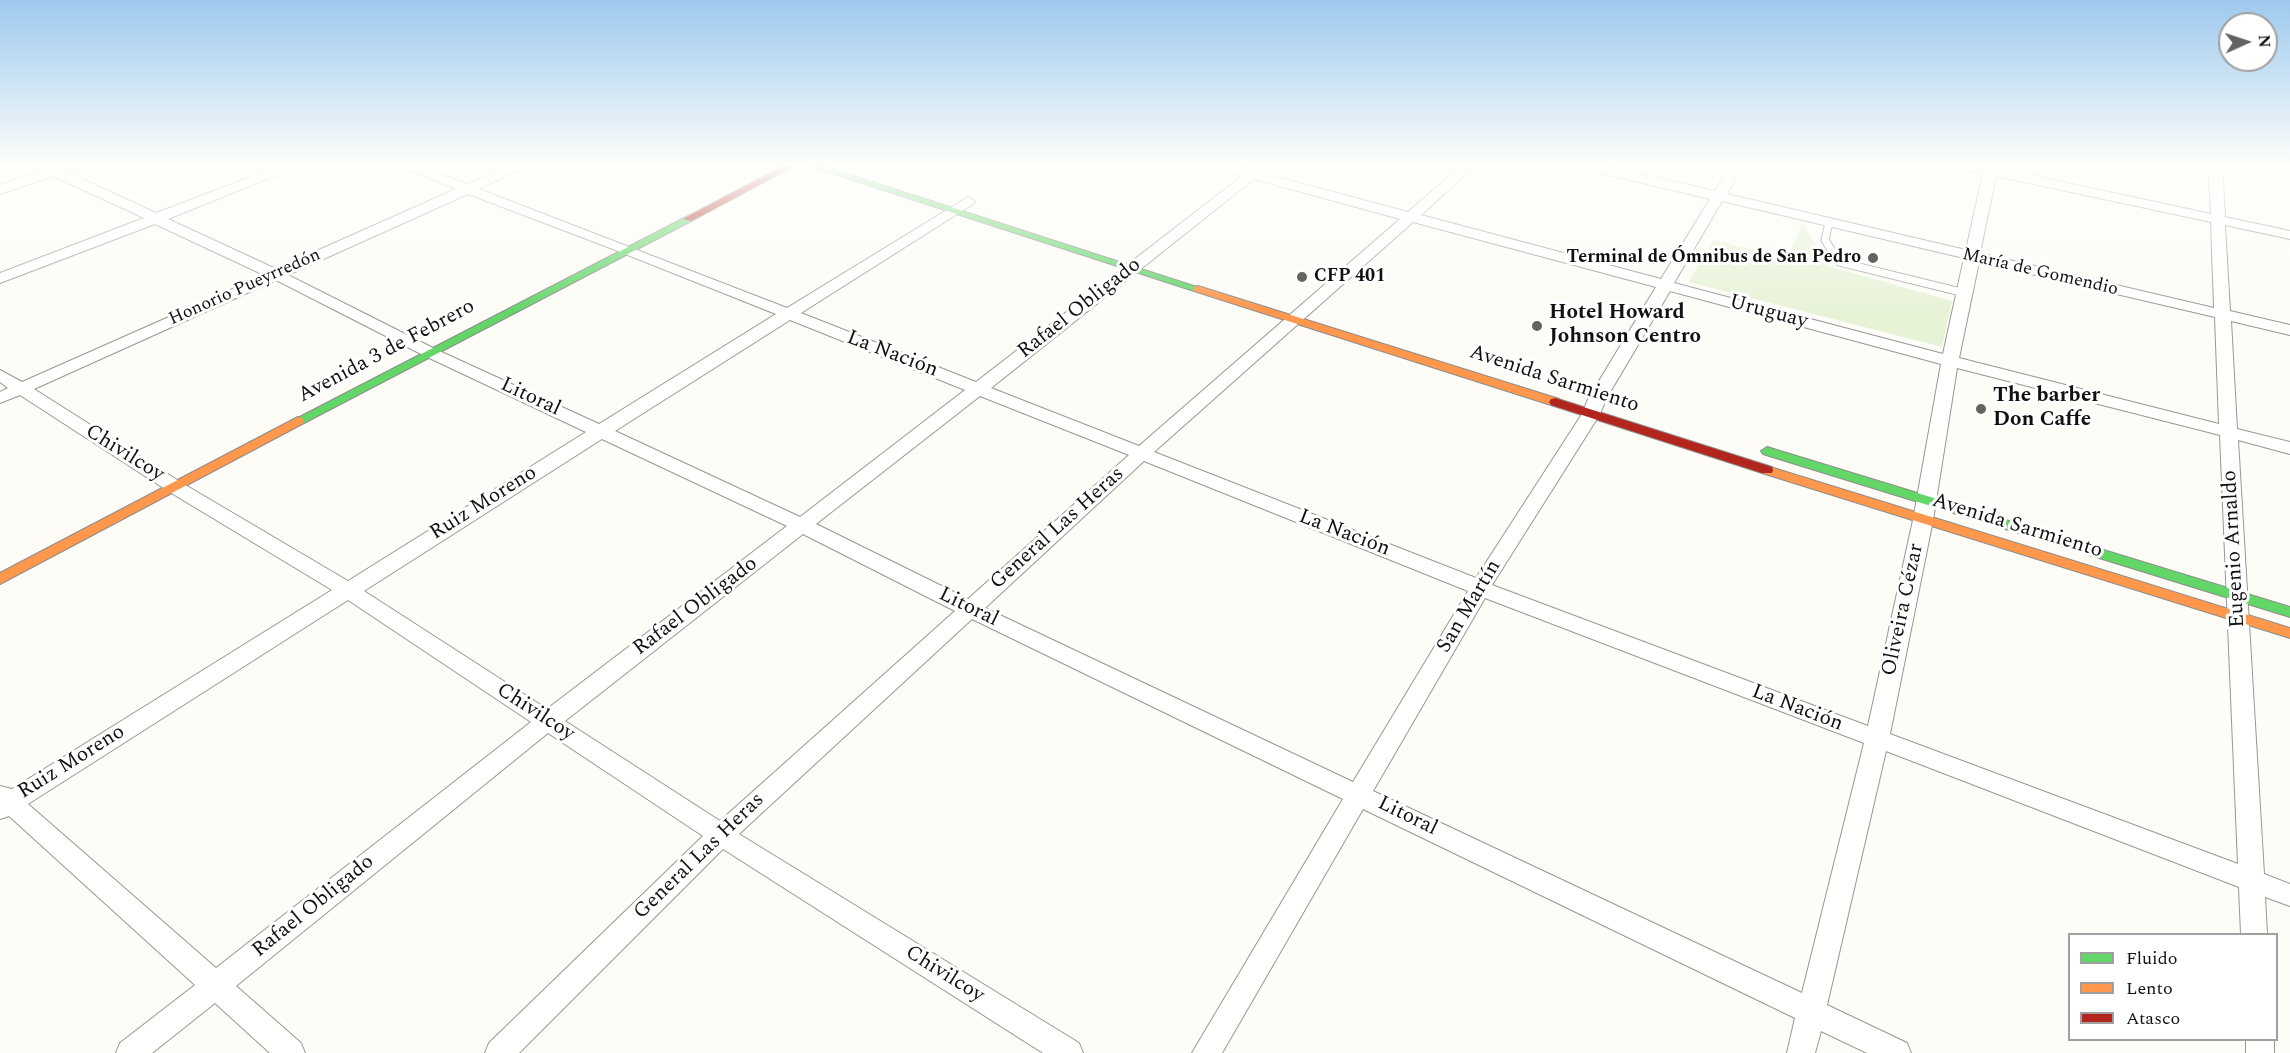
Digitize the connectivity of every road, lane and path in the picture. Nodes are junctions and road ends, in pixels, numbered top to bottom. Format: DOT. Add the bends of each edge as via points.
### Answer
graph roads {
  1 [pos="143,213"];
  2 [pos="169,213"];
  3 [pos="414,213"];
  4 [pos="528,213"];
  5 [pos="679,213"];
  6 [pos="690,213"];
  7 [pos="950,213"];
  8 [pos="985,213"];
  9 [pos="994,213"];
  10 [pos="1201,213"];
  11 [pos="1396,213"];
  12 [pos="1413,213"];
  13 [pos="1708,213"];
  14 [pos="1786,213"];
  15 [pos="1982,213"];
  16 [pos="2188,213"];
  17 [pos="2218,213"];
  18 [pos="1408,217"];
  19 [pos="154,219"];
  20 [pos="2218,220"];
  21 [pos="1035,222"];
  22 [pos="1828,223"];
  23 [pos="2290,235"];
  24 [pos="618,247"];
  25 [pos="589,254"];
  26 [pos="1973,257"];
  27 [pos="1139,260"];
  28 [pos="1169,264"];
  29 [pos="275,274"];
  30 [pos="0,278"];
  31 [pos="1666,286"];
  32 [pos="1965,293"];
  33 [pos="1302,310"];
  34 [pos="789,315"];
  35 [pos="2223,315"];
  36 [pos="2290,330"];
  37 [pos="417,346"];
  38 [pos="1950,361"];
  39 [pos="0,375"];
  40 [pos="978,388"];
  41 [pos="21,389"];
  42 [pos="0,398"];
  43 [pos="1596,403"];
  44 [pos="601,431"];
  45 [pos="2228,432"];
  46 [pos="1756,448"];
  47 [pos="2290,448"];
  48 [pos="1141,454"];
  49 [pos="163,479"];
  50 [pos="1925,510"];
  51 [pos="803,526"];
  52 [pos="0,579"];
  53 [pos="1480,588"];
  54 [pos="346,589"];
  55 [pos="2237,597"];
  56 [pos="969,609"];
  57 [pos="2290,612"];
  58 [pos="2239,617"];
  59 [pos="2290,633"];
  60 [pos="548,721"];
  61 [pos="1877,739"];
  62 [pos="1358,794"];
  63 [pos="3,802"];
  64 [pos="721,835"];
  65 [pos="2251,879"];
  66 [pos="2290,895"];
  67 [pos="2254,933"];
  68 [pos="216,986"];
  69 [pos="1810,1011"];
  70 [pos="130,1053"];
  71 [pos="291,1053"];
  72 [pos="499,1053"];
  73 [pos="1069,1053"];
  74 [pos="1206,1053"];
  75 [pos="1801,1053"];
  76 [pos="1897,1053"];
  1 -- 19 [label="street, Litoral"];
  2 -- 19 [label="street"];
  3 -- 29 [label="street, Honorio Pueyrredón"];
  4 -- 24 [label="street, La Nación"];
  5 -- 24 [label="main road, Avenida 3 de Febrero"];
  6 -- 24 [label="main road, Avenida 3 de Febrero"];
  7 -- 34 [label="street, Ruiz Moreno"];
  8 -- 27 [label="main road, Avenida Sarmiento"];
  9 -- 21 [label="main road, Avenida Sarmiento"];
  10 -- 27 [label="street, Rafael Obligado"];
  11 -- 18 [label="street, Uruguay"];
  12 -- 18 [label="street, General Las Heras"];
  13 -- 31 [label="street, San Martín"];
  14 -- 22 [label="street, María de Gomendio"];
  15 -- 26 [label="street, Oliveira Cézar"];
  16 -- 20 [label="street"];
  17 -- 20 [label="street, Eugenio Arnaldo"];
  18 -- 31 [label="street, Uruguay"];
  18 -- 33 [label="street, General Las Heras"];
  19 -- 29 [label="street, Litoral"];
  19 -- 30 [label="street"];
  20 -- 23 [label="street"];
  20 -- 35 [label="street, Eugenio Arnaldo"];
  22 -- 26 [label="street, María de Gomendio"];
  22 -- 32 [label="lane" via="1825,240 1839,262"];
  24 -- 25 [label="main road, Avenida 3 de Febrero"];
  24 -- 34 [label="street, La Nación"];
  24 -- 37 [label="main road, Avenida 3 de Febrero"];
  26 -- 32 [label="street, Oliveira Cézar"];
  26 -- 35 [label="street, María de Gomendio"];
  27 -- 28 [label="main road, Avenida Sarmiento"];
  27 -- 33 [label="main road, Avenida Sarmiento"];
  27 -- 40 [label="street, Rafael Obligado"];
  29 -- 37 [label="street, Litoral"];
  29 -- 41 [label="street, Honorio Pueyrredón"];
  31 -- 38 [label="street, Uruguay"];
  31 -- 43 [label="street, San Martín"];
  32 -- 38 [label="street, Oliveira Cézar"];
  33 -- 43 [label="main road, Avenida Sarmiento"];
  33 -- 48 [label="street, General Las Heras"];
  34 -- 40 [label="street, La Nación"];
  34 -- 44 [label="street, Ruiz Moreno"];
  35 -- 36 [label="street, María de Gomendio"];
  35 -- 45 [label="street, Eugenio Arnaldo"];
  37 -- 44 [label="street, Litoral"];
  37 -- 49 [label="main road, Avenida 3 de Febrero"];
  38 -- 45 [label="street, Uruguay"];
  38 -- 50 [label="street, Oliveira Cézar"];
  39 -- 41 [label="street, Chivilcoy"];
  40 -- 48 [label="street, La Nación"];
  40 -- 51 [label="street, Rafael Obligado"];
  41 -- 42 [label="street, Honorio Pueyrredón"];
  41 -- 49 [label="street, Chivilcoy"];
  43 -- 50 [label="main road, Avenida Sarmiento"];
  43 -- 53 [label="street, San Martín"];
  44 -- 51 [label="street, Litoral"];
  44 -- 54 [label="street, Ruiz Moreno"];
  45 -- 47 [label="street, Uruguay"];
  45 -- 55 [label="street, Eugenio Arnaldo"];
  46 -- 50 [label="main road, Avenida Sarmiento"];
  48 -- 53 [label="street, La Nación"];
  48 -- 56 [label="street, General Las Heras"];
  49 -- 52 [label="main road, Avenida 3 de Febrero"];
  49 -- 54 [label="street, Chivilcoy"];
  50 -- 55 [label="main road, Avenida Sarmiento"];
  50 -- 58 [label="main road, Avenida Sarmiento"];
  50 -- 61 [label="street, Oliveira Cézar"];
  51 -- 56 [label="street, Litoral"];
  51 -- 60 [label="street, Rafael Obligado"];
  53 -- 61 [label="street, La Nación"];
  53 -- 62 [label="street, San Martín"];
  54 -- 60 [label="street, Chivilcoy"];
  54 -- 63 [label="street, Ruiz Moreno"];
  55 -- 57 [label="main road, Avenida Sarmiento"];
  55 -- 58 [label="street, Eugenio Arnaldo"];
  56 -- 62 [label="street, Litoral"];
  56 -- 64 [label="street, General Las Heras"];
  58 -- 59 [label="main road, Avenida Sarmiento"];
  58 -- 65 [label="street, Eugenio Arnaldo"];
  60 -- 64 [label="street, Chivilcoy"];
  60 -- 68 [label="street, Rafael Obligado"];
  61 -- 65 [label="street, La Nación"];
  61 -- 69 [label="street, Oliveira Cézar"];
  62 -- 69 [label="street, Litoral"];
  62 -- 74 [label="street, San Martín"];
  63 -- 68 [label="street"];
  64 -- 72 [label="street, General Las Heras"];
  64 -- 73 [label="street, Chivilcoy"];
  65 -- 66 [label="street, La Nación"];
  65 -- 67 [label="street, Eugenio Arnaldo"];
  68 -- 70 [label="street, Rafael Obligado"];
  68 -- 71 [label="street"];
  69 -- 75 [label="street, Oliveira Cézar"];
  69 -- 76 [label="street, Litoral"];
}
